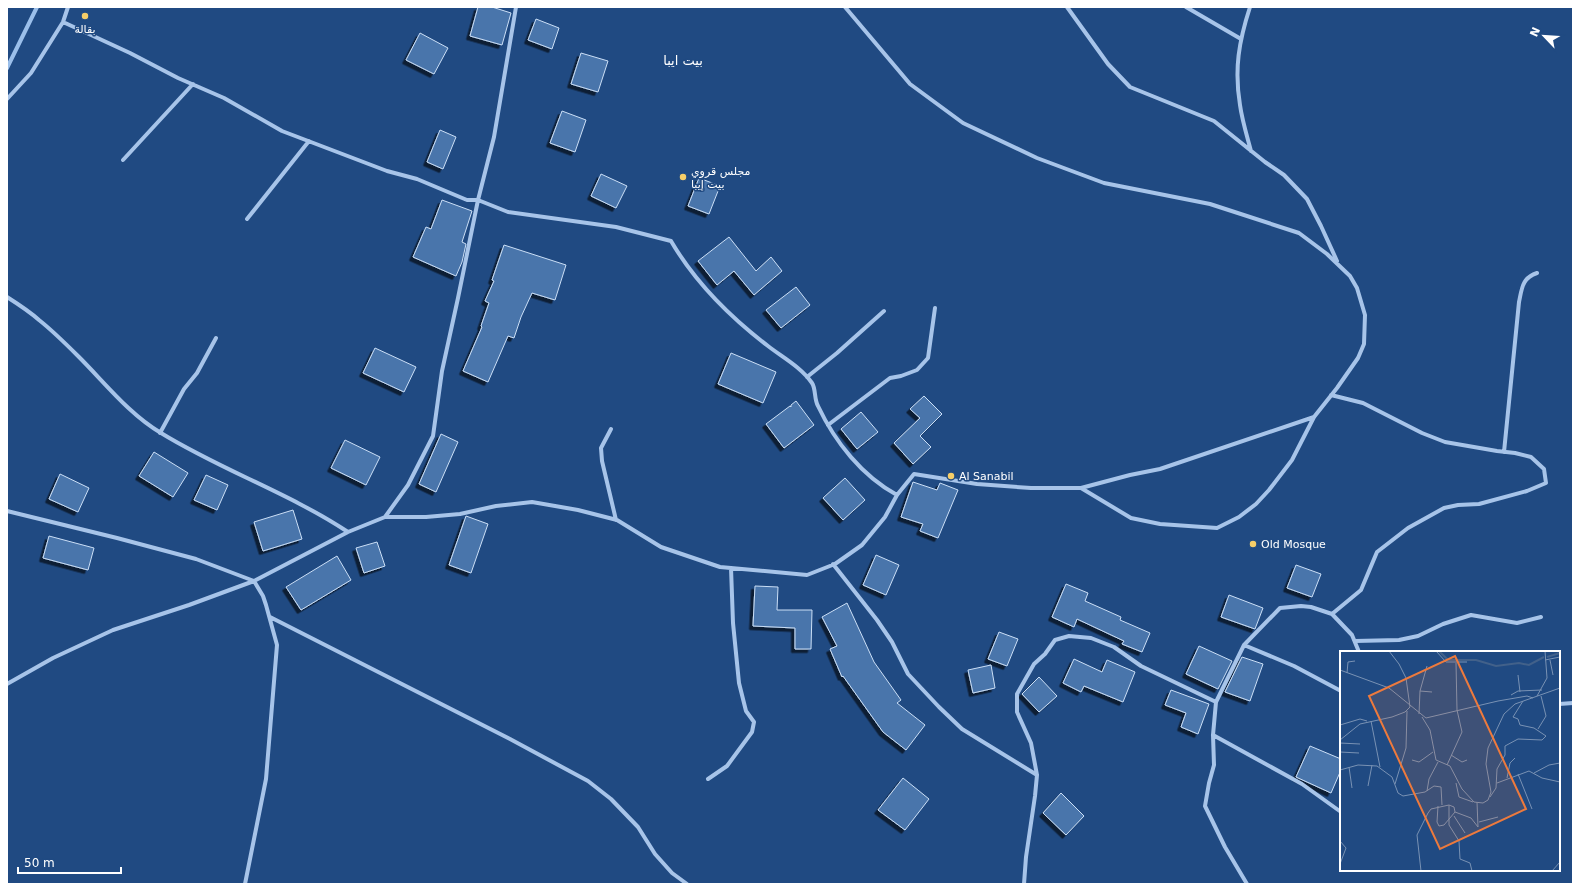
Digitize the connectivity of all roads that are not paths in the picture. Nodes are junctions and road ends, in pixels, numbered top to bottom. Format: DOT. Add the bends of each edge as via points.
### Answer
graph roads {
  1 [pos="68,7"];
  2 [pos="516,7"];
  3 [pos="845,7"];
  4 [pos="1066,7"];
  5 [pos="1186,7"];
  6 [pos="1250,7"];
  7 [pos="63,22"];
  8 [pos="1240,39"];
  9 [pos="193,84"];
  10 [pos="7,99"];
  11 [pos="309,141"];
  12 [pos="1251,151"];
  13 [pos="122,160"];
  14 [pos="478,200"];
  15 [pos="247,219"];
  16 [pos="1338,264"];
  17 [pos="1536,273"];
  18 [pos="7,297"];
  19 [pos="935,308"];
  20 [pos="884,311"];
  21 [pos="216,338"];
  22 [pos="807,377"];
  23 [pos="1331,395"];
  24 [pos="1314,417"];
  25 [pos="828,425"];
  26 [pos="611,429"];
  27 [pos="160,433"];
  28 [pos="1504,452"];
  29 [pos="1081,488"];
  30 [pos="898,495"];
  31 [pos="7,511"];
  32 [pos="385,517"];
  33 [pos="616,520"];
  34 [pos="348,532"];
  35 [pos="833,564"];
  36 [pos="731,568"];
  37 [pos="254,581"];
  38 [pos="1332,614"];
  39 [pos="270,617"];
  40 [pos="1541,617"];
  41 [pos="1355,641"];
  42 [pos="1244,645"];
  43 [pos="1359,651"];
  44 [pos="7,684"];
  45 [pos="1340,690"];
  46 [pos="1216,702"];
  47 [pos="1573,703"];
  48 [pos="1560,704"];
  49 [pos="1213,735"];
  50 [pos="1037,775"];
  51 [pos="708,779"];
  52 [pos="1340,811"];
  53 [pos="245,884"];
  54 [pos="687,884"];
  55 [pos="1024,884"];
  56 [pos="1247,884"];
  1 -- 7 [label="street"];
  2 -- 14 [label="street" via="494,137"];
  3 -- 16 [label="street" via="910,84 962,124 1037,158 1104,183 1210,204 1299,233"];
  4 -- 12 [label="street" via="1108,64 1130,88 1214,121"];
  5 -- 8 [label="street"];
  6 -- 8 [label="street"];
  7 -- 9 [label="street"];
  7 -- 10 [label="street" via="31,73"];
  8 -- 12 [label="street" via="1237,64 1240,105"];
  9 -- 11 [label="street" via="224,98 282,131"];
  9 -- 13 [label="street"];
  11 -- 14 [label="street" via="387,171 417,179 467,200"];
  11 -- 15 [label="street"];
  12 -- 16 [label="street" via="1284,175 1307,199"];
  14 -- 22 [label="street" via="508,212 616,227 672,241 708,291 767,346"];
  14 -- 32 [label="street" via="442,371 434,436 408,485"];
  16 -- 23 [label="street" via="1357,288 1365,315 1365,331 1364,344 1358,358"];
  17 -- 28 [label="street" via="1525,280 1519,302"];
  18 -- 27 [label="street" via="39,319 132,412"];
  19 -- 25 [label="street" via="928,358 917,370 890,378"];
  20 -- 22 [label="street"];
  21 -- 27 [label="street"];
  22 -- 25 [label="street" via="813,384 817,404"];
  23 -- 24 [label="street"];
  23 -- 28 [label="street" via="1363,403 1445,442"];
  24 -- 29 [label="street" via="1160,469"];
  24 -- 29 [label="street" via="1292,460 1269,490 1239,517 1217,528 1160,524 1131,518"];
  25 -- 30 [label="street" via="837,440 865,472 882,487"];
  26 -- 33 [label="street" via="601,448"];
  27 -- 34 [label="street" via="291,498"];
  28 -- 38 [label="street" via="1531,457 1544,469 1546,483 1480,504 1444,508 1408,528 1377,552 1361,590"];
  29 -- 30 [label="street" via="976,484 914,474"];
  30 -- 35 [label="street" via="885,517 862,545"];
  31 -- 37 [label="street" via="196,558"];
  32 -- 33 [label="street" via="433,516 532,502"];
  32 -- 34 [label="street"];
  33 -- 36 [label="street" via="661,547 720,567"];
  34 -- 37 [label="street"];
  35 -- 36 [label="street" via="807,575"];
  35 -- 50 [label="street" via="877,620 892,642 908,674 939,707 962,729"];
  36 -- 51 [label="street" via="739,683 746,711 754,722 752,732 727,766"];
  37 -- 39 [label="street" via="263,596"];
  37 -- 44 [label="street" via="113,630 53,658"];
  38 -- 41 [label="street"];
  38 -- 42 [label="street" via="1311,607 1280,608"];
  39 -- 53 [label="street" via="277,645 266,779"];
  39 -- 54 [label="street" via="588,781 611,799 638,827 655,854 672,873"];
  40 -- 41 [label="street" via="1517,623 1471,615 1418,636 1399,640"];
  41 -- 43 [label="street"];
  42 -- 45 [label="street" via="1294,666"];
  42 -- 46 [label="street"];
  46 -- 49 [label="street"];
  46 -- 50 [label="street" via="1141,666 1114,647 1091,638 1069,636 1055,640 1034,664 1017,694 1017,712 1031,744"];
  47 -- 48 [label="street"];
  49 -- 52 [label="street" via="1302,784"];
  49 -- 56 [label="street" via="1214,765 1205,806 1225,848"];
  50 -- 55 [label="street"];
}
